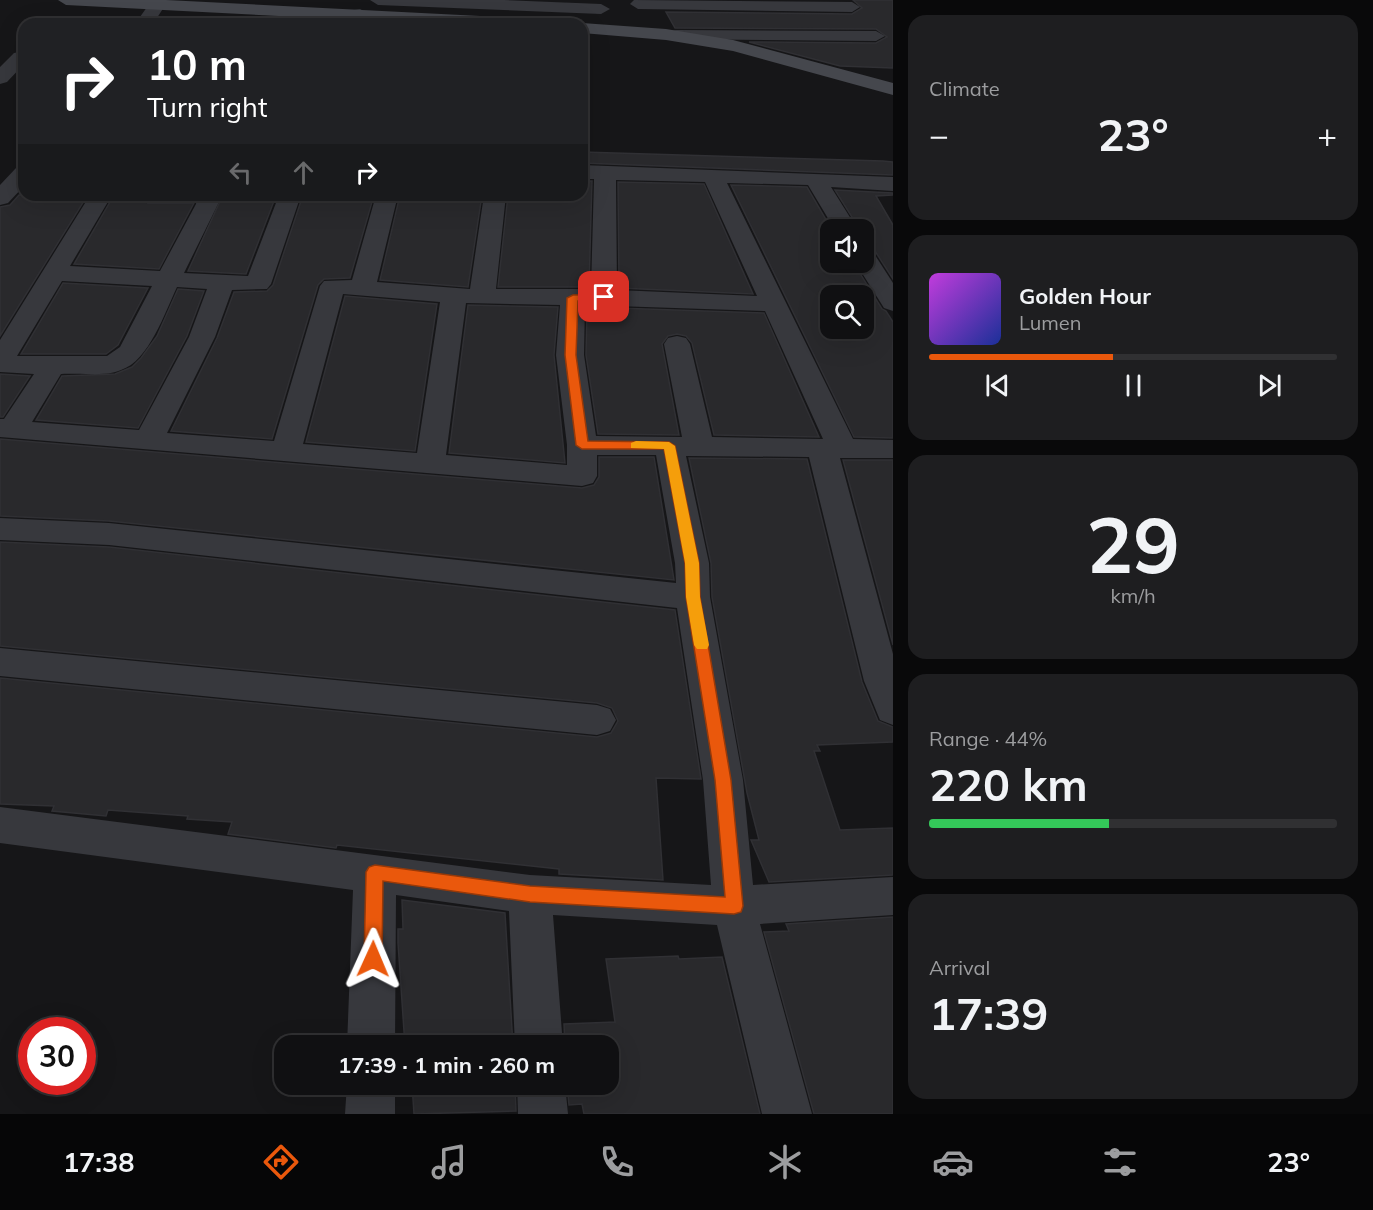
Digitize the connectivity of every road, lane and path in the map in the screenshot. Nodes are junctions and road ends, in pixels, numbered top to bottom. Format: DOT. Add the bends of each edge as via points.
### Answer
graph roads {
  1 [pos="66,0"];
  2 [pos="378,0"];
  3 [pos="637,2"];
  4 [pos="703,2"];
  5 [pos="158,4"];
  6 [pos="849,4"];
  7 [pos="601,9"];
  8 [pos="148,18"];
  9 [pos="343,18"];
  10 [pos="588,29"];
  11 [pos="634,33"];
  12 [pos="677,35"];
  13 [pos="876,36"];
  14 [pos="888,51"];
  15 [pos="18,60"];
  16 [pos="0,78"];
  17 [pos="893,89"];
  18 [pos="893,104"];
  19 [pos="594,172"];
  20 [pos="713,176"];
  21 [pos="17,177"];
  22 [pos="815,179"];
  23 [pos="893,184"];
  24 [pos="0,198"];
  25 [pos="97,201"];
  26 [pos="207,201"];
  27 [pos="288,201"];
  28 [pos="385,201"];
  29 [pos="494,201"];
  30 [pos="840,219"];
  31 [pos="874,272"];
  32 [pos="53,273"];
  33 [pos="166,278"];
  34 [pos="222,283"];
  35 [pos="363,287"];
  36 [pos="454,295"];
  37 [pos="482,297"];
  38 [pos="604,297"];
  39 [pos="573,298"];
  40 [pos="893,303"];
  41 [pos="772,304"];
  42 [pos="677,344"];
  43 [pos="0,363"];
  44 [pos="52,366"];
  45 [pos="7,428"];
  46 [pos="149,439"];
  47 [pos="582,445"];
  48 [pos="684,446"];
  49 [pos="832,448"];
  50 [pos="893,449"];
  51 [pos="286,451"];
  52 [pos="430,465"];
  53 [pos="0,529"];
  54 [pos="693,597"];
  55 [pos="0,662"];
  56 [pos="893,710"];
  57 [pos="597,720"];
  58 [pos="0,825"];
  59 [pos="375,872"];
  60 [pos="530,894"];
  61 [pos="893,896"];
  62 [pos="734,906"];
  63 [pos="371,1035"];
  64 [pos="538,1035"];
  65 [pos="370,1095"];
  66 [pos="542,1095"];
  67 [pos="370,1114"];
  68 [pos="543,1114"];
  69 [pos="787,1114"];
  1 -- 5 [label="street"];
  2 -- 7 [label="street"];
  3 -- 4 [label="street"];
  3 -- 11 [label="street"];
  4 -- 6 [label="street"];
  5 -- 8 [label="street"];
  5 -- 9 [label="street"];
  6 -- 13 [label="street"];
  10 -- 11 [label="street"];
  11 -- 12 [label="street"];
  11 -- 18 [label="street" via="647,40 804,74"];
  12 -- 13 [label="street"];
  12 -- 17 [label="street" via="772,54"];
  13 -- 14 [label="street"];
  15 -- 16 [label="street"];
  19 -- 20 [label="street"];
  19 -- 38 [label="street"];
  20 -- 22 [label="street"];
  20 -- 41 [label="street"];
  21 -- 24 [label="street"];
  22 -- 23 [label="street"];
  22 -- 30 [label="street"];
  25 -- 32 [label="street"];
  26 -- 33 [label="street"];
  27 -- 34 [label="street" via="258,284"];
  28 -- 35 [label="street"];
  29 -- 37 [label="street"];
  31 -- 40 [label="street"];
  32 -- 33 [label="street"];
  32 -- 43 [label="street"];
  33 -- 34 [label="street"];
  33 -- 44 [label="street" via="130,352 114,364"];
  34 -- 46 [label="street" via="202,337"];
  35 -- 36 [label="street"];
  35 -- 51 [label="street" via="333,286"];
  36 -- 37 [label="street"];
  36 -- 52 [label="street"];
  37 -- 39 [label="street"];
  38 -- 39 [label="street"];
  38 -- 41 [label="street"];
  39 -- 47 [label="street" via="570,355"];
  41 -- 49 [label="street"];
  42 -- 48 [label="street"];
  43 -- 44 [label="street"];
  44 -- 45 [label="street"];
  45 -- 46 [label="street"];
  46 -- 51 [label="street"];
  47 -- 48 [label="street"];
  47 -- 52 [label="street" via="582,476"];
  48 -- 49 [label="street"];
  48 -- 54 [label="street"];
  49 -- 50 [label="street"];
  49 -- 56 [label="street" via="882,681"];
  51 -- 52 [label="street"];
  53 -- 54 [label="street" via="120,535"];
  54 -- 62 [label="street" via="723,780"];
  55 -- 57 [label="street"];
  58 -- 59 [label="street"];
  59 -- 60 [label="street"];
  59 -- 63 [label="street"];
  60 -- 62 [label="street"];
  60 -- 64 [label="street"];
  61 -- 62 [label="street"];
  62 -- 69 [label="street"];
  65 -- 67 [label="street"];
  66 -- 68 [label="street"];
}
